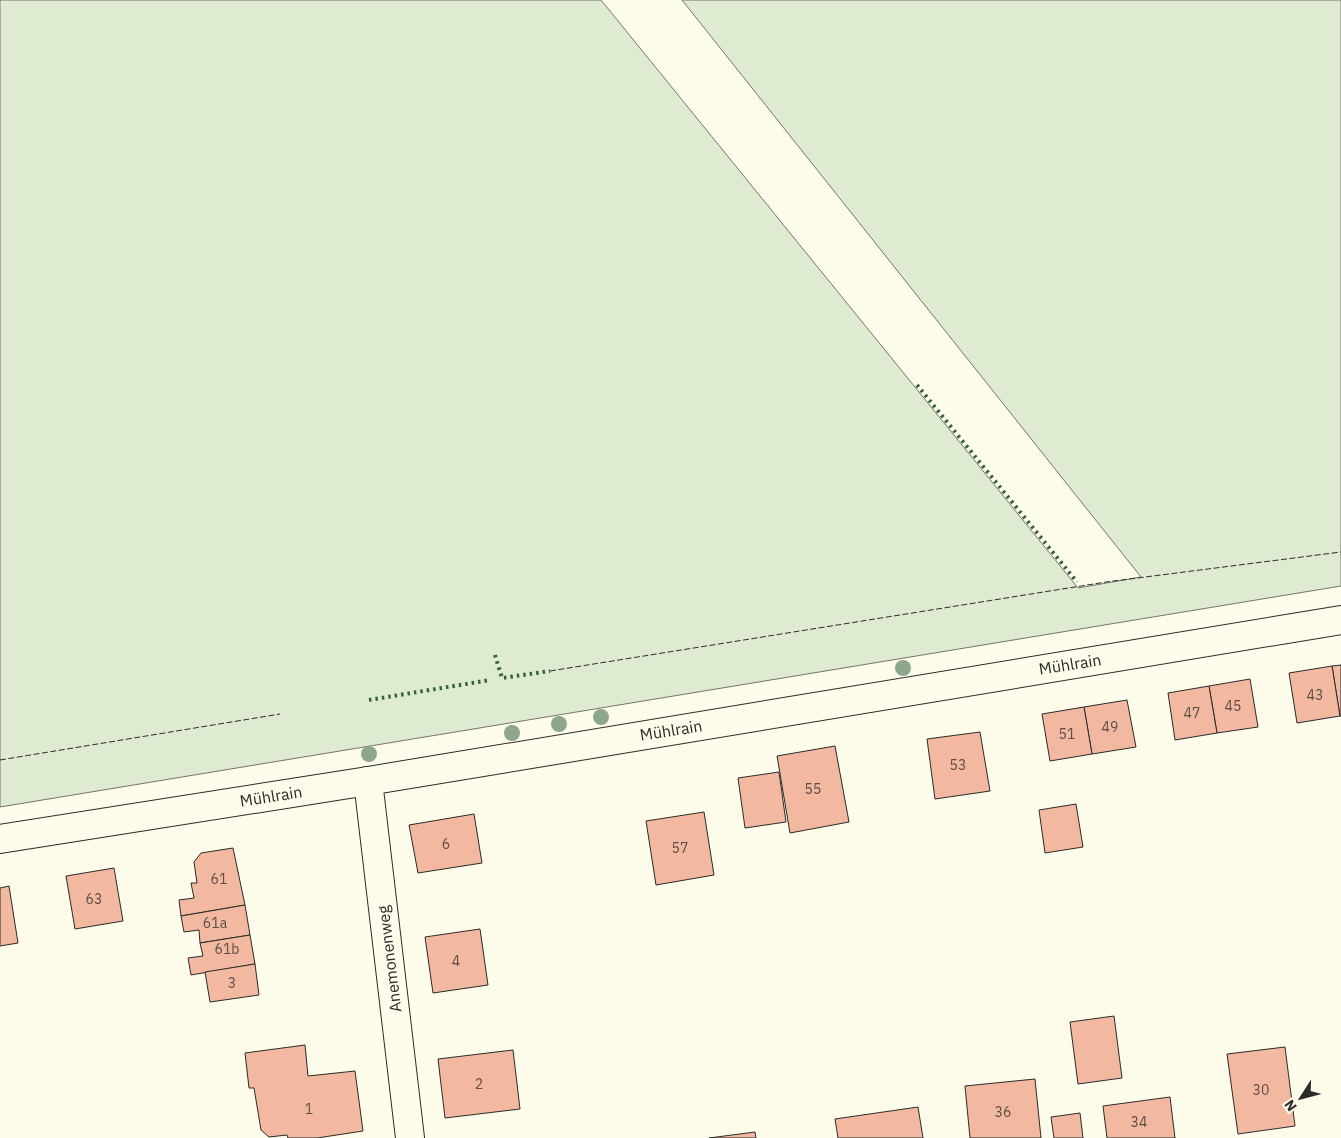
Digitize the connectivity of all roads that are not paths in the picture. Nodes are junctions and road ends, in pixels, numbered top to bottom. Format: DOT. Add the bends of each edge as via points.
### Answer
graph roads {
  1 [pos="1341,620"];
  2 [pos="368,781"];
  3 [pos="0,839"];
  4 [pos="410,1138"];
  1 -- 2 [label="street, Mühlrain"];
  2 -- 3 [label="street, Mühlrain"];
  2 -- 4 [label="street, Anemonenweg"];
}
